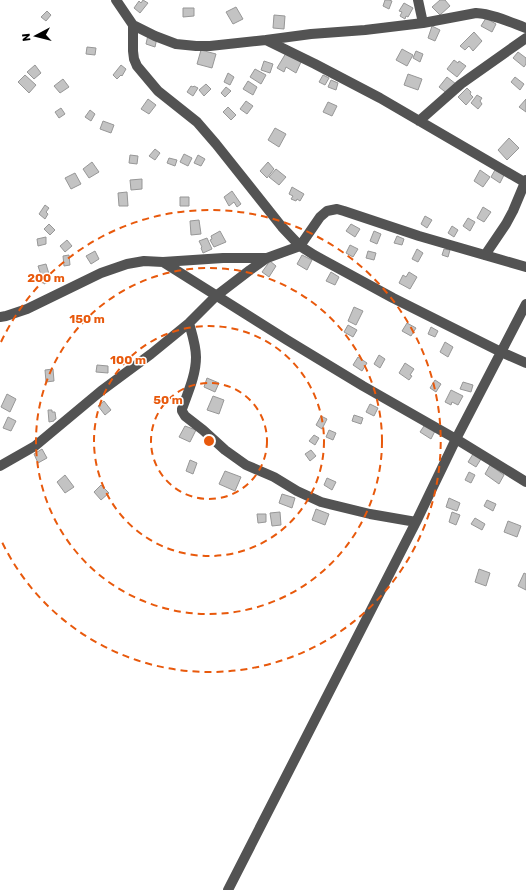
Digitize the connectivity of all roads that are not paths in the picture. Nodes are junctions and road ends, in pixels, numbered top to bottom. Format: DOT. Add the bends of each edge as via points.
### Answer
graph roads {
  1 [pos="116,0"];
  2 [pos="418,0"];
  3 [pos="423,23"];
  4 [pos="133,26"];
  5 [pos="526,28"];
  6 [pos="526,38"];
  7 [pos="266,40"];
  8 [pos="419,121"];
  9 [pos="526,182"];
  10 [pos="300,246"];
  11 [pos="485,256"];
  12 [pos="267,258"];
  13 [pos="163,262"];
  14 [pos="526,267"];
  15 [pos="216,296"];
  16 [pos="526,304"];
  17 [pos="0,317"];
  18 [pos="189,323"];
  19 [pos="501,352"];
  20 [pos="526,362"];
  21 [pos="456,439"];
  22 [pos="0,466"];
  23 [pos="526,482"];
  24 [pos="416,522"];
  25 [pos="228,890"];
  1 -- 4 [label="street"];
  2 -- 3 [label="street"];
  3 -- 5 [label="street" via="476,13"];
  3 -- 7 [label="street"];
  4 -- 7 [label="street" via="176,44 210,46"];
  4 -- 10 [label="street" via="133,51 137,66 158,91 197,122"];
  6 -- 8 [label="street" via="461,84"];
  7 -- 8 [label="street" via="380,98"];
  8 -- 9 [label="street"];
  9 -- 11 [label="street" via="506,224"];
  10 -- 11 [label="street" via="320,217 327,211 337,209"];
  10 -- 12 [label="street"];
  10 -- 19 [label="street" via="393,298"];
  11 -- 14 [label="street"];
  12 -- 13 [label="street"];
  12 -- 15 [label="street"];
  13 -- 15 [label="street"];
  13 -- 17 [label="street" via="144,261 126,264 101,273 27,309"];
  15 -- 18 [label="street"];
  15 -- 21 [label="street" via="363,386"];
  16 -- 19 [label="street"];
  18 -- 22 [label="street" via="34,446"];
  18 -- 24 [label="street" via="196,357 194,378 182,409 185,416 225,450 297,491 321,502"];
  19 -- 20 [label="street"];
  19 -- 21 [label="street"];
  21 -- 23 [label="street"];
  21 -- 24 [label="street"];
  24 -- 25 [label="street"];
}
